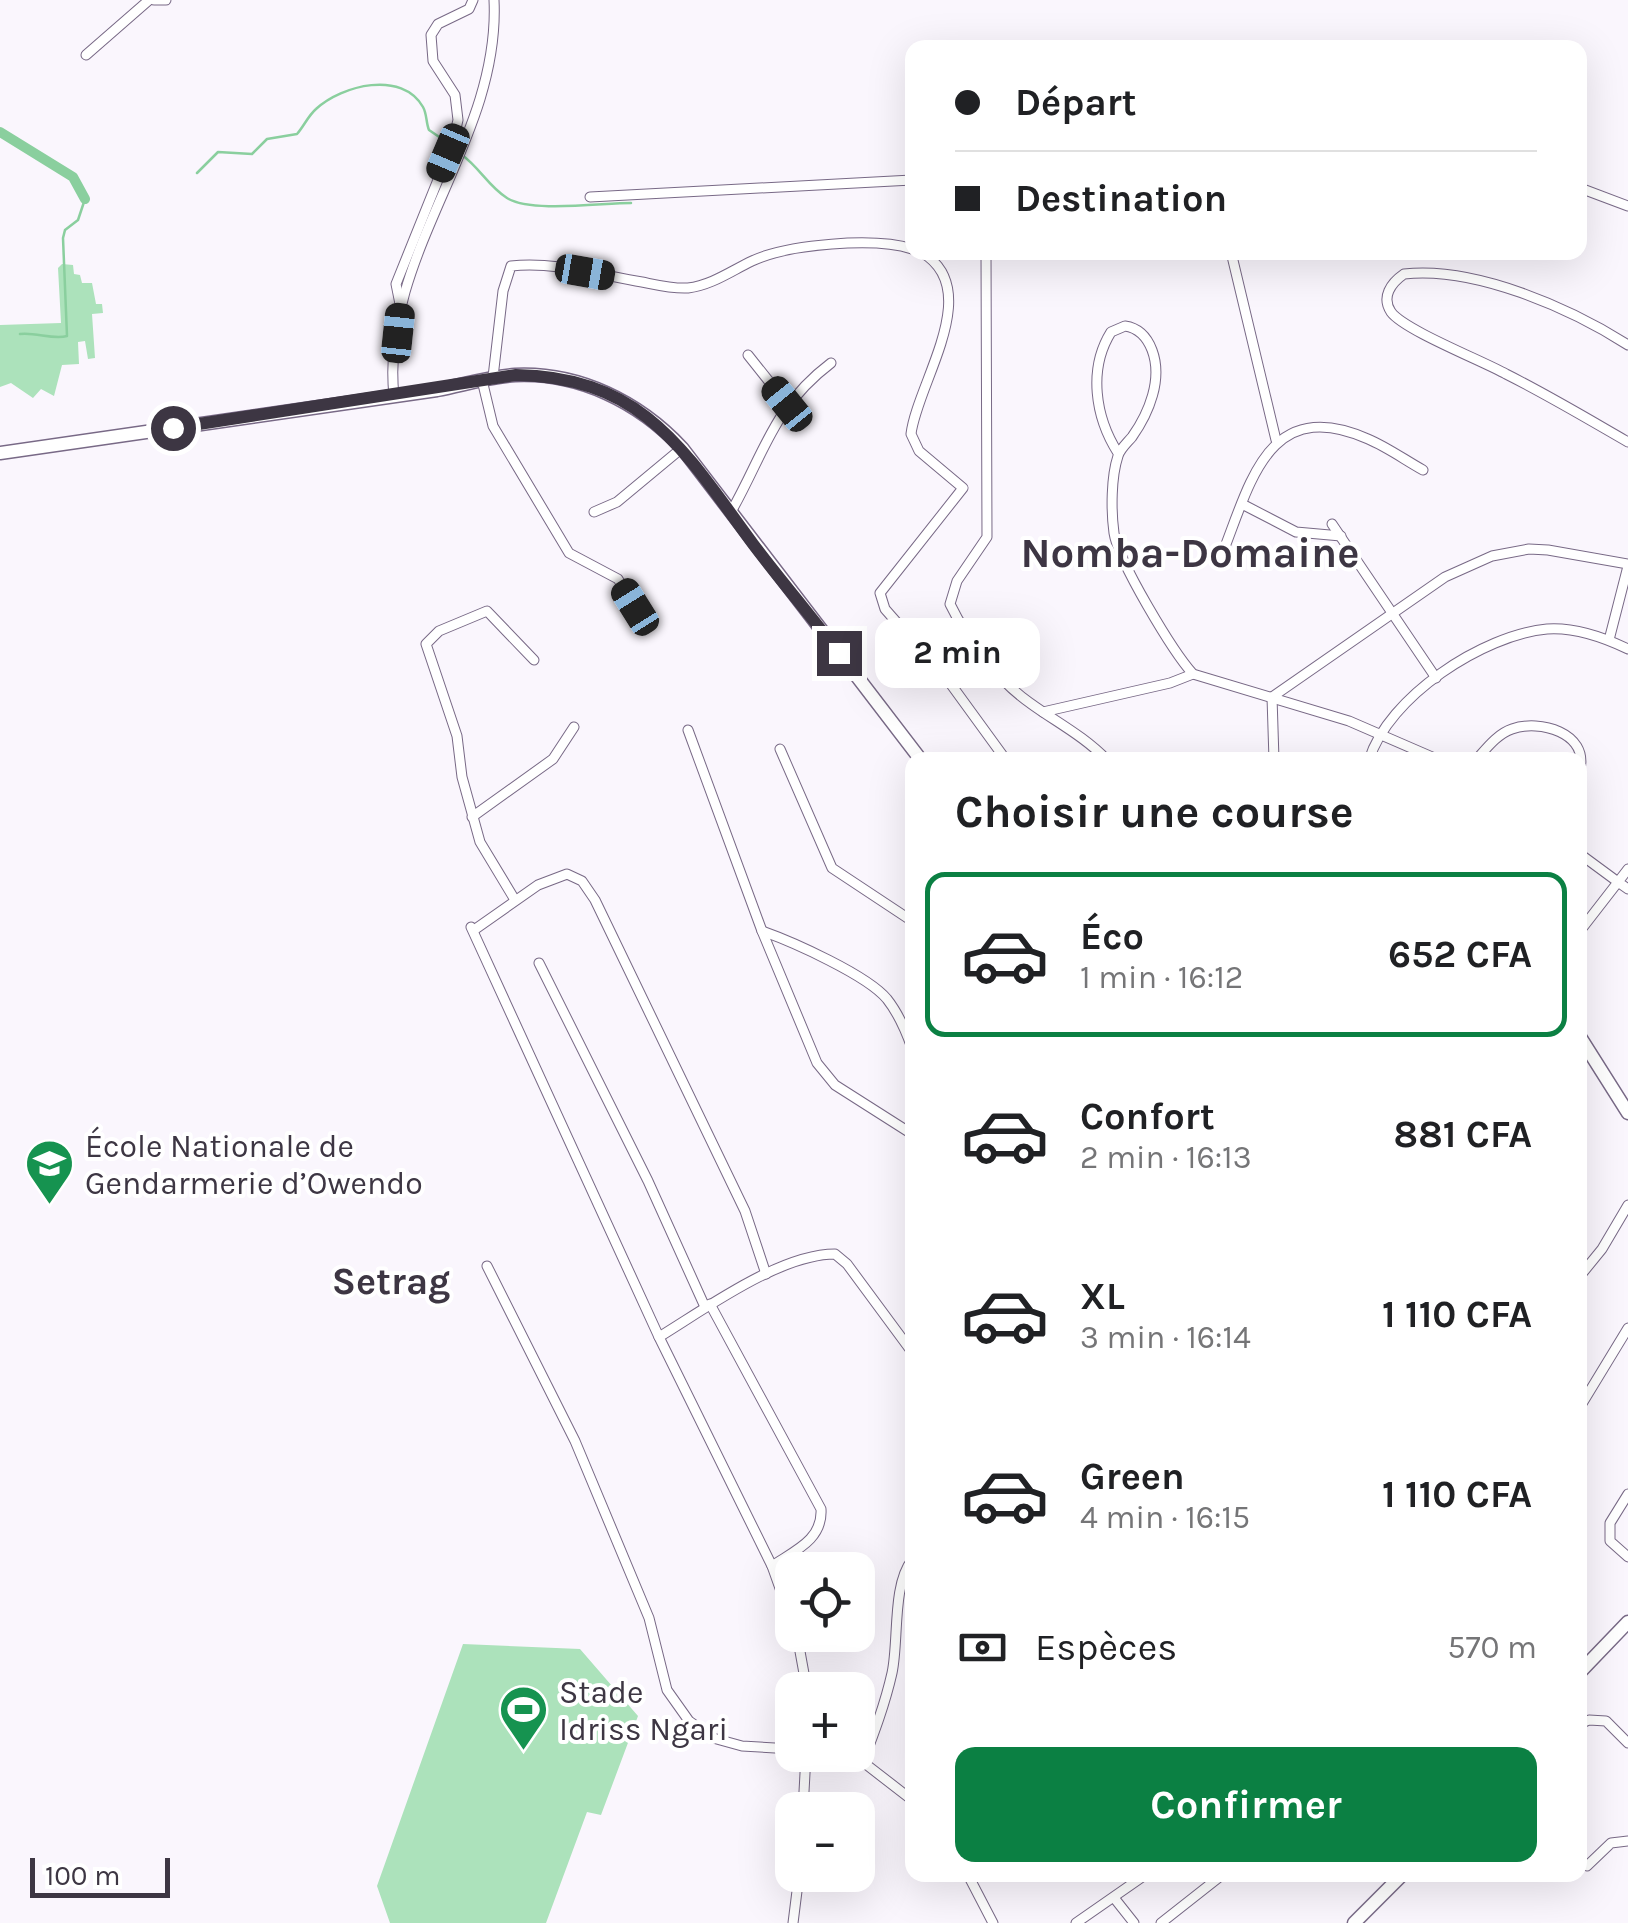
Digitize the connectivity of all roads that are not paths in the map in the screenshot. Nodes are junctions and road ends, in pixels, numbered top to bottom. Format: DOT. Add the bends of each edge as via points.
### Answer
graph roads {
  1 [pos="152,0"];
  2 [pos="166,0"];
  3 [pos="473,0"];
  4 [pos="494,0"];
  5 [pos="86,55"];
  6 [pos="905,180"];
  7 [pos="1587,191"];
  8 [pos="590,197"];
  9 [pos="1628,206"];
  10 [pos="905,247"];
  11 [pos="933,260"];
  12 [pos="986,260"];
  13 [pos="1233,260"];
  14 [pos="401,307"];
  15 [pos="1628,345"];
  16 [pos="748,354"];
  17 [pos="831,362"];
  18 [pos="487,379"];
  19 [pos="394,396"];
  20 [pos="787,404"];
  21 [pos="1276,440"];
  22 [pos="1628,442"];
  23 [pos="682,448"];
  24 [pos="0,452"];
  25 [pos="1118,453"];
  26 [pos="1423,470"];
  27 [pos="1242,504"];
  28 [pos="594,512"];
  29 [pos="731,512"];
  30 [pos="1332,524"];
  31 [pos="1341,536"];
  32 [pos="1220,557"];
  33 [pos="1628,565"];
  34 [pos="635,607"];
  35 [pos="1392,613"];
  36 [pos="1609,640"];
  37 [pos="1628,649"];
  38 [pos="534,660"];
  39 [pos="1192,674"];
  40 [pos="1436,678"];
  41 [pos="1272,698"];
  42 [pos="1043,712"];
  43 [pos="574,727"];
  44 [pos="688,730"];
  45 [pos="1380,733"];
  46 [pos="780,749"];
  47 [pos="915,752"];
  48 [pos="1000,752"];
  49 [pos="1099,752"];
  50 [pos="1274,752"];
  51 [pos="1372,752"];
  52 [pos="1422,752"];
  53 [pos="1485,752"];
  54 [pos="1580,752"];
  55 [pos="472,816"];
  56 [pos="1587,859"];
  57 [pos="1628,868"];
  58 [pos="1618,882"];
  59 [pos="1628,889"];
  60 [pos="515,900"];
  61 [pos="905,916"];
  62 [pos="1587,922"];
  63 [pos="762,931"];
  64 [pos="538,963"];
  65 [pos="905,1033"];
  66 [pos="1587,1052"];
  67 [pos="1628,1113"];
  68 [pos="905,1130"];
  69 [pos="1628,1205"];
  70 [pos="487,1266"];
  71 [pos="1587,1267"];
  72 [pos="766,1274"];
  73 [pos="708,1306"];
  74 [pos="1628,1328"];
  75 [pos="659,1337"];
  76 [pos="905,1342"];
  77 [pos="1587,1395"];
  78 [pos="1628,1494"];
  79 [pos="1628,1557"];
  80 [pos="772,1566"];
  81 [pos="905,1570"];
  82 [pos="775,1574"];
  83 [pos="1628,1622"];
  84 [pos="1622,1638"];
  85 [pos="1587,1666"];
  86 [pos="1587,1721"];
  87 [pos="875,1726"];
  88 [pos="1628,1743"];
  89 [pos="775,1749"];
  90 [pos="875,1771"];
  91 [pos="905,1795"];
  92 [pos="1628,1840"];
  93 [pos="1587,1865"];
  94 [pos="972,1882"];
  95 [pos="1136,1882"];
  96 [pos="1213,1882"];
  97 [pos="1395,1882"];
  98 [pos="797,1892"];
  99 [pos="1114,1899"];
  100 [pos="793,1923"];
  101 [pos="993,1923"];
  102 [pos="1076,1923"];
  103 [pos="1134,1923"];
  104 [pos="1160,1923"];
  105 [pos="1354,1923"];
  1 -- 2 [label="street"];
  1 -- 5 [label="street"];
  3 -- 14 [label="street" via="431,35 433,61 458,108 450,149 396,284"];
  4 -- 14 [label="street" via="490,50 462,155"];
  6 -- 8 [label="street"];
  7 -- 9 [label="street"];
  10 -- 18 [label="street" via="797,250 688,288 511,266"];
  11 -- 48 [label="street" via="944,272 947,317 911,434 919,451 964,488 880,594 885,609"];
  12 -- 42 [label="street" via="987,537 956,580 950,604 967,636"];
  13 -- 21 [label="street"];
  14 -- 19 [label="street"];
  15 -- 22 [label="street" via="1535,298 1461,278 1404,274 1388,290 1388,309 1405,324"];
  16 -- 20 [label="street"];
  17 -- 20 [label="street"];
  18 -- 19 [label="street"];
  18 -- 23 [label="street" via="534,376 597,389 640,411"];
  18 -- 34 [label="street" via="493,426 569,553 618,580"];
  19 -- 24 [label="street"];
  20 -- 29 [label="street"];
  21 -- 26 [label="street" via="1304,428 1337,428"];
  21 -- 27 [label="street"];
  23 -- 28 [label="street" via="617,502"];
  23 -- 29 [label="street"];
  25 -- 25 [label="street" via="1096,381 1111,332 1125,326 1149,343 1156,381 1140,423"];
  25 -- 39 [label="street" via="1116,545"];
  27 -- 31 [label="street" via="1296,532"];
  27 -- 32 [label="street"];
  29 -- 47 [label="street"];
  30 -- 31 [label="street"];
  31 -- 35 [label="street"];
  33 -- 35 [label="street" via="1548,550 1513,551 1445,577"];
  33 -- 36 [label="street"];
  35 -- 40 [label="street"];
  35 -- 41 [label="street"];
  36 -- 37 [label="street"];
  36 -- 40 [label="street" via="1571,630 1527,632"];
  38 -- 55 [label="street" via="487,611 439,630 426,644 457,736"];
  39 -- 41 [label="street"];
  39 -- 42 [label="street"];
  40 -- 45 [label="street"];
  41 -- 45 [label="street"];
  41 -- 50 [label="street"];
  42 -- 49 [label="street"];
  43 -- 55 [label="street" via="552,759"];
  44 -- 63 [label="street"];
  45 -- 51 [label="street"];
  45 -- 52 [label="street"];
  46 -- 61 [label="street" via="832,868"];
  53 -- 54 [label="street" via="1510,729 1546,727 1564,733"];
  55 -- 60 [label="street" via="489,862"];
  56 -- 58 [label="street"];
  57 -- 58 [label="street"];
  58 -- 59 [label="street"];
  58 -- 62 [label="street"];
  60 -- 72 [label="street" via="567,874 587,888 745,1211"];
  60 -- 75 [label="street" via="472,929"];
  63 -- 65 [label="street" via="876,988"];
  63 -- 68 [label="street" via="825,1076"];
  64 -- 73 [label="street"];
  66 -- 67 [label="street"];
  69 -- 71 [label="street"];
  70 -- 89 [label="street" via="575,1442 649,1618 667,1690 689,1721 714,1738"];
  72 -- 73 [label="street"];
  72 -- 76 [label="street" via="835,1254"];
  73 -- 75 [label="street"];
  73 -- 80 [label="street" via="821,1509 816,1534"];
  74 -- 77 [label="street"];
  75 -- 80 [label="street"];
  78 -- 79 [label="street" via="1610,1523 1610,1541"];
  80 -- 82 [label="street"];
  81 -- 87 [label="street" via="897,1646"];
  83 -- 84 [label="street"];
  84 -- 85 [label="street"];
  86 -- 88 [label="street" via="1606,1720"];
  90 -- 91 [label="street"];
  92 -- 93 [label="street" via="1611,1843"];
  94 -- 101 [label="street"];
  95 -- 99 [label="street"];
  96 -- 104 [label="street"];
  97 -- 105 [label="street"];
  98 -- 100 [label="street"];
  99 -- 102 [label="street"];
  99 -- 103 [label="street"];
}
